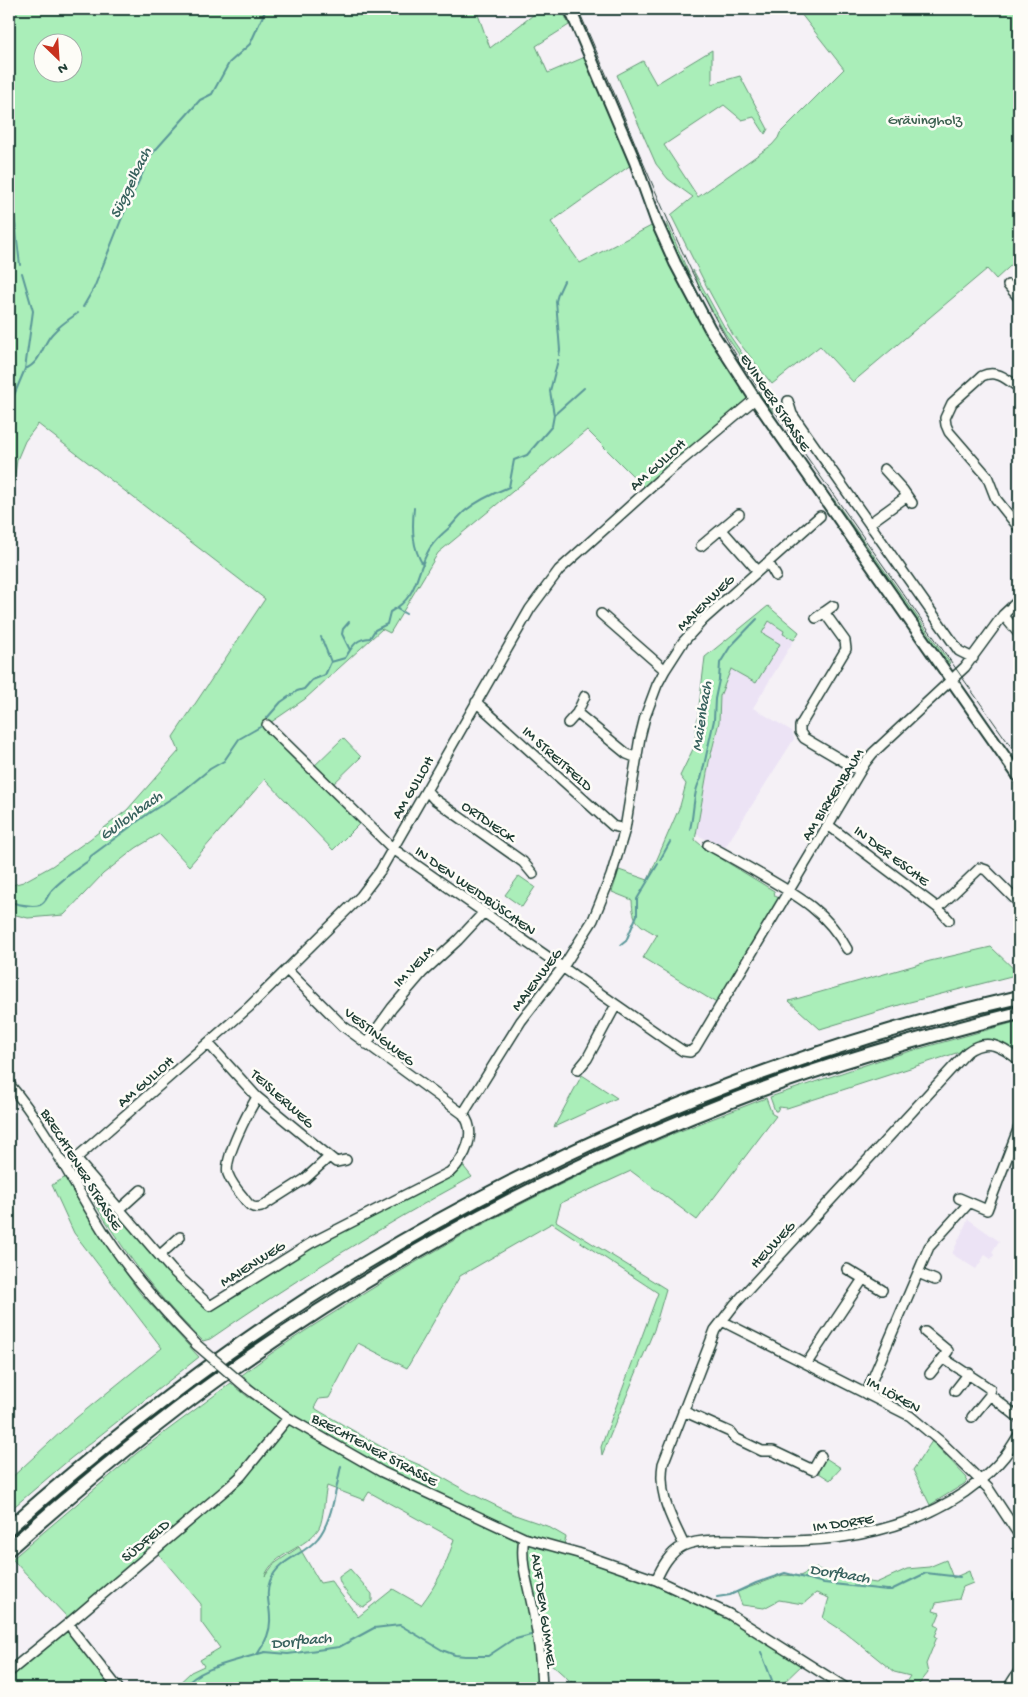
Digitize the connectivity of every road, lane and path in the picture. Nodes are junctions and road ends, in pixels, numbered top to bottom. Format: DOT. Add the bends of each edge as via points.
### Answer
graph roads {
  1 [pos="570,9"];
  2 [pos="1008,285"];
  3 [pos="1019,296"];
  4 [pos="1019,388"];
  5 [pos="755,399"];
  6 [pos="788,401"];
  7 [pos="884,469"];
  8 [pos="740,514"];
  9 [pos="820,516"];
  10 [pos="870,523"];
  11 [pos="1019,528"];
  12 [pos="721,529"];
  13 [pos="701,546"];
  14 [pos="768,562"];
  15 [pos="758,571"];
  16 [pos="776,576"];
  17 [pos="1019,600"];
  18 [pos="833,606"];
  19 [pos="824,612"];
  20 [pos="601,614"];
  21 [pos="1003,615"];
  22 [pos="816,618"];
  23 [pos="1019,634"];
  24 [pos="973,658"];
  25 [pos="665,670"];
  26 [pos="952,679"];
  27 [pos="585,696"];
  28 [pos="476,702"];
  29 [pos="577,713"];
  30 [pos="568,723"];
  31 [pos="267,725"];
  32 [pos="637,758"];
  33 [pos="860,772"];
  34 [pos="1019,777"];
  35 [pos="427,791"];
  36 [pos="828,825"];
  37 [pos="625,830"];
  38 [pos="708,844"];
  39 [pos="392,848"];
  40 [pos="533,874"];
  41 [pos="789,890"];
  42 [pos="1019,903"];
  43 [pos="938,908"];
  44 [pos="484,912"];
  45 [pos="949,920"];
  46 [pos="847,949"];
  47 [pos="563,968"];
  48 [pos="287,970"];
  49 [pos="1019,997"];
  50 [pos="616,1005"];
  51 [pos="1019,1013"];
  52 [pos="208,1043"];
  53 [pos="366,1044"];
  54 [pos="690,1052"];
  55 [pos="1019,1060"];
  56 [pos="578,1070"];
  57 [pos="9,1084"];
  58 [pos="257,1097"];
  59 [pos="463,1114"];
  60 [pos="1019,1127"];
  61 [pos="329,1157"];
  62 [pos="76,1159"];
  63 [pos="346,1160"];
  64 [pos="66,1167"];
  65 [pos="141,1190"];
  66 [pos="959,1198"];
  67 [pos="969,1202"];
  68 [pos="120,1209"];
  69 [pos="180,1237"];
  70 [pos="160,1255"];
  71 [pos="847,1269"];
  72 [pos="918,1273"];
  73 [pos="863,1279"];
  74 [pos="935,1280"];
  75 [pos="882,1290"];
  76 [pos="210,1306"];
  77 [pos="722,1321"];
  78 [pos="925,1332"];
  79 [pos="944,1358"];
  80 [pos="806,1363"];
  81 [pos="969,1373"];
  82 [pos="930,1374"];
  83 [pos="955,1391"];
  84 [pos="866,1394"];
  85 [pos="990,1395"];
  86 [pos="683,1411"];
  87 [pos="972,1417"];
  88 [pos="288,1418"];
  89 [pos="1019,1418"];
  90 [pos="1019,1435"];
  91 [pos="821,1456"];
  92 [pos="981,1481"];
  93 [pos="9,1528"];
  94 [pos="1019,1535"];
  95 [pos="524,1538"];
  96 [pos="684,1545"];
  97 [pos="9,1549"];
  98 [pos="656,1580"];
  99 [pos="1019,1594"];
  100 [pos="1019,1609"];
  101 [pos="69,1623"];
  102 [pos="1019,1671"];
  103 [pos="9,1672"];
  104 [pos="118,1688"];
  105 [pos="542,1688"];
  106 [pos="846,1688"];
  107 [pos="1008,1688"];
  1 -- 5 [label="main road, EVINGER STRASSE" via="675,263 710,329"];
  2 -- 3 [label="street"];
  4 -- 11 [label="street" via="1000,375 988,373 952,403 945,418 949,432 987,476 1001,506"];
  5 -- 26 [label="main road, EVINGER STRASSE"];
  5 -- 28 [label="street, AM GULLOH" via="559,570 530,609"];
  6 -- 10 [label="street, EVINGER STRASSE" via="792,414"];
  7 -- 10 [label="street" via="909,500"];
  8 -- 12 [label="street"];
  9 -- 14 [label="street, MAIENWEG"];
  10 -- 24 [label="street, EVINGER STRASSE" via="959,651"];
  12 -- 13 [label="street"];
  12 -- 15 [label="street"];
  14 -- 15 [label="street, MAIENWEG"];
  14 -- 16 [label="street"];
  15 -- 25 [label="street, MAIENWEG" via="695,628"];
  17 -- 21 [label="street, AM BIRKENBAUM"];
  18 -- 19 [label="street"];
  19 -- 22 [label="street"];
  19 -- 33 [label="street" via="845,641 846,649 800,726 800,732 804,738"];
  20 -- 25 [label="street"];
  21 -- 23 [label="street"];
  21 -- 24 [label="street, AM BIRKENBAUM"];
  24 -- 26 [label="street, AM BIRKENBAUM"];
  25 -- 32 [label="street, MAIENWEG" via="645,717"];
  26 -- 33 [label="street, AM BIRKENBAUM" via="874,753"];
  26 -- 34 [label="main road, EVINGER STRASSE"];
  27 -- 29 [label="street"];
  28 -- 35 [label="street, AM GULLOH"];
  28 -- 37 [label="street, IM STREITFELD" via="613,826"];
  29 -- 30 [label="street"];
  29 -- 32 [label="street" via="627,754"];
  31 -- 39 [label="street, IN DEN WEIDBÜSCHEN"];
  32 -- 37 [label="street, MAIENWEG"];
  33 -- 36 [label="street, AM BIRKENBAUM"];
  35 -- 39 [label="street, AM GULLOH"];
  35 -- 40 [label="street, ORTDIECK" via="523,862"];
  36 -- 41 [label="street, AM BIRKENBAUM"];
  36 -- 43 [label="street, IN DER ESCHE"];
  37 -- 47 [label="street, MAIENWEG" via="593,920"];
  38 -- 41 [label="street"];
  39 -- 44 [label="street, IN DEN WEIDBÜSCHEN"];
  39 -- 48 [label="street, AM GULLOH" via="371,884"];
  41 -- 46 [label="street" via="821,914 839,933"];
  41 -- 54 [label="street, AM BIRKENBAUM"];
  42 -- 43 [label="street" via="986,870 980,868"];
  43 -- 45 [label="street, IN DER ESCHE"];
  44 -- 47 [label="street, IN DEN WEIDBÜSCHEN"];
  44 -- 53 [label="street, IM VELM" via="422,973"];
  47 -- 50 [label="street, IN DEN WEIDBÜSCHEN"];
  47 -- 59 [label="street, MAIENWEG" via="521,1021"];
  48 -- 52 [label="street, AM GULLOH"];
  48 -- 53 [label="street, VESTINGWEG" via="343,1026"];
  49 -- 93 [label="highway" via="910,1025 767,1071 628,1127 491,1192 360,1266 237,1346 130,1426"];
  50 -- 54 [label="street, IN DEN WEIDBÜSCHEN" via="683,1051"];
  50 -- 56 [label="street"];
  51 -- 97 [label="highway" via="894,1046 758,1091 631,1142 454,1230 316,1312 219,1378 64,1500"];
  52 -- 58 [label="street, TEISLERWEG"];
  52 -- 62 [label="street, AM GULLOH"];
  53 -- 59 [label="street, VESTINGWEG"];
  55 -- 77 [label="street, HEUWEG" via="1004,1049 990,1045 981,1045 967,1052"];
  57 -- 64 [label="street, BRECHTENER STRASSE"];
  58 -- 61 [label="street, TEISLERWEG"];
  58 -- 61 [label="street" via="246,1115 228,1162 228,1173 250,1207 261,1207 305,1179"];
  59 -- 76 [label="street, MAIENWEG" via="470,1122 468,1143 460,1162 450,1172 311,1243"];
  60 -- 67 [label="street" via="987,1210"];
  61 -- 63 [label="street, TEISLERWEG" via="336,1162"];
  62 -- 64 [label="street, AM GULLOH"];
  62 -- 68 [label="street, BRECHTENER STRASSE"];
  64 -- 88 [label="street, BRECHTENER STRASSE, bridge" via="122,1260 161,1308 246,1388"];
  65 -- 68 [label="street, BRECHTENER STRASSE"];
  66 -- 67 [label="street"];
  67 -- 72 [label="street" via="930,1247"];
  68 -- 70 [label="street, BRECHTENER STRASSE"];
  69 -- 70 [label="street"];
  70 -- 76 [label="street, BRECHTENER STRASSE"];
  71 -- 73 [label="street"];
  72 -- 74 [label="street"];
  72 -- 84 [label="street"];
  73 -- 75 [label="street"];
  73 -- 80 [label="street"];
  77 -- 80 [label="street, IM LÖKEN"];
  77 -- 86 [label="street, HEUWEG" via="715,1330"];
  78 -- 79 [label="street" via="948,1351"];
  79 -- 81 [label="street"];
  79 -- 82 [label="street"];
  80 -- 84 [label="street, IM LÖKEN"];
  81 -- 83 [label="street"];
  81 -- 85 [label="street" via="990,1389"];
  84 -- 92 [label="street, IM LÖKEN" via="910,1416"];
  85 -- 87 [label="street"];
  85 -- 89 [label="street"];
  86 -- 91 [label="street" via="762,1451 773,1451 813,1470"];
  86 -- 96 [label="street, HEUWEG" via="663,1464 661,1484 664,1502"];
  88 -- 95 [label="street, BRECHTENER STRASSE" via="382,1472"];
  88 -- 101 [label="street, SÜDFELD" via="241,1476"];
  90 -- 92 [label="street, IM DORFE" via="1004,1458"];
  92 -- 94 [label="street, IM LÖKEN"];
  92 -- 96 [label="street, IM DORFE" via="933,1511 876,1532 833,1540 714,1540"];
  95 -- 98 [label="street, BRECHTENER STRASSE"];
  95 -- 105 [label="street, AUF DEM GUMMEL" via="523,1555 540,1653"];
  96 -- 98 [label="street" via="663,1565"];
  98 -- 106 [label="street, BRECHTENER STRASSE" via="729,1614"];
  99 -- 100 [label="street"];
  101 -- 103 [label="street, SÜDFELD"];
  101 -- 104 [label="street"];
  102 -- 107 [label="street"];
}
